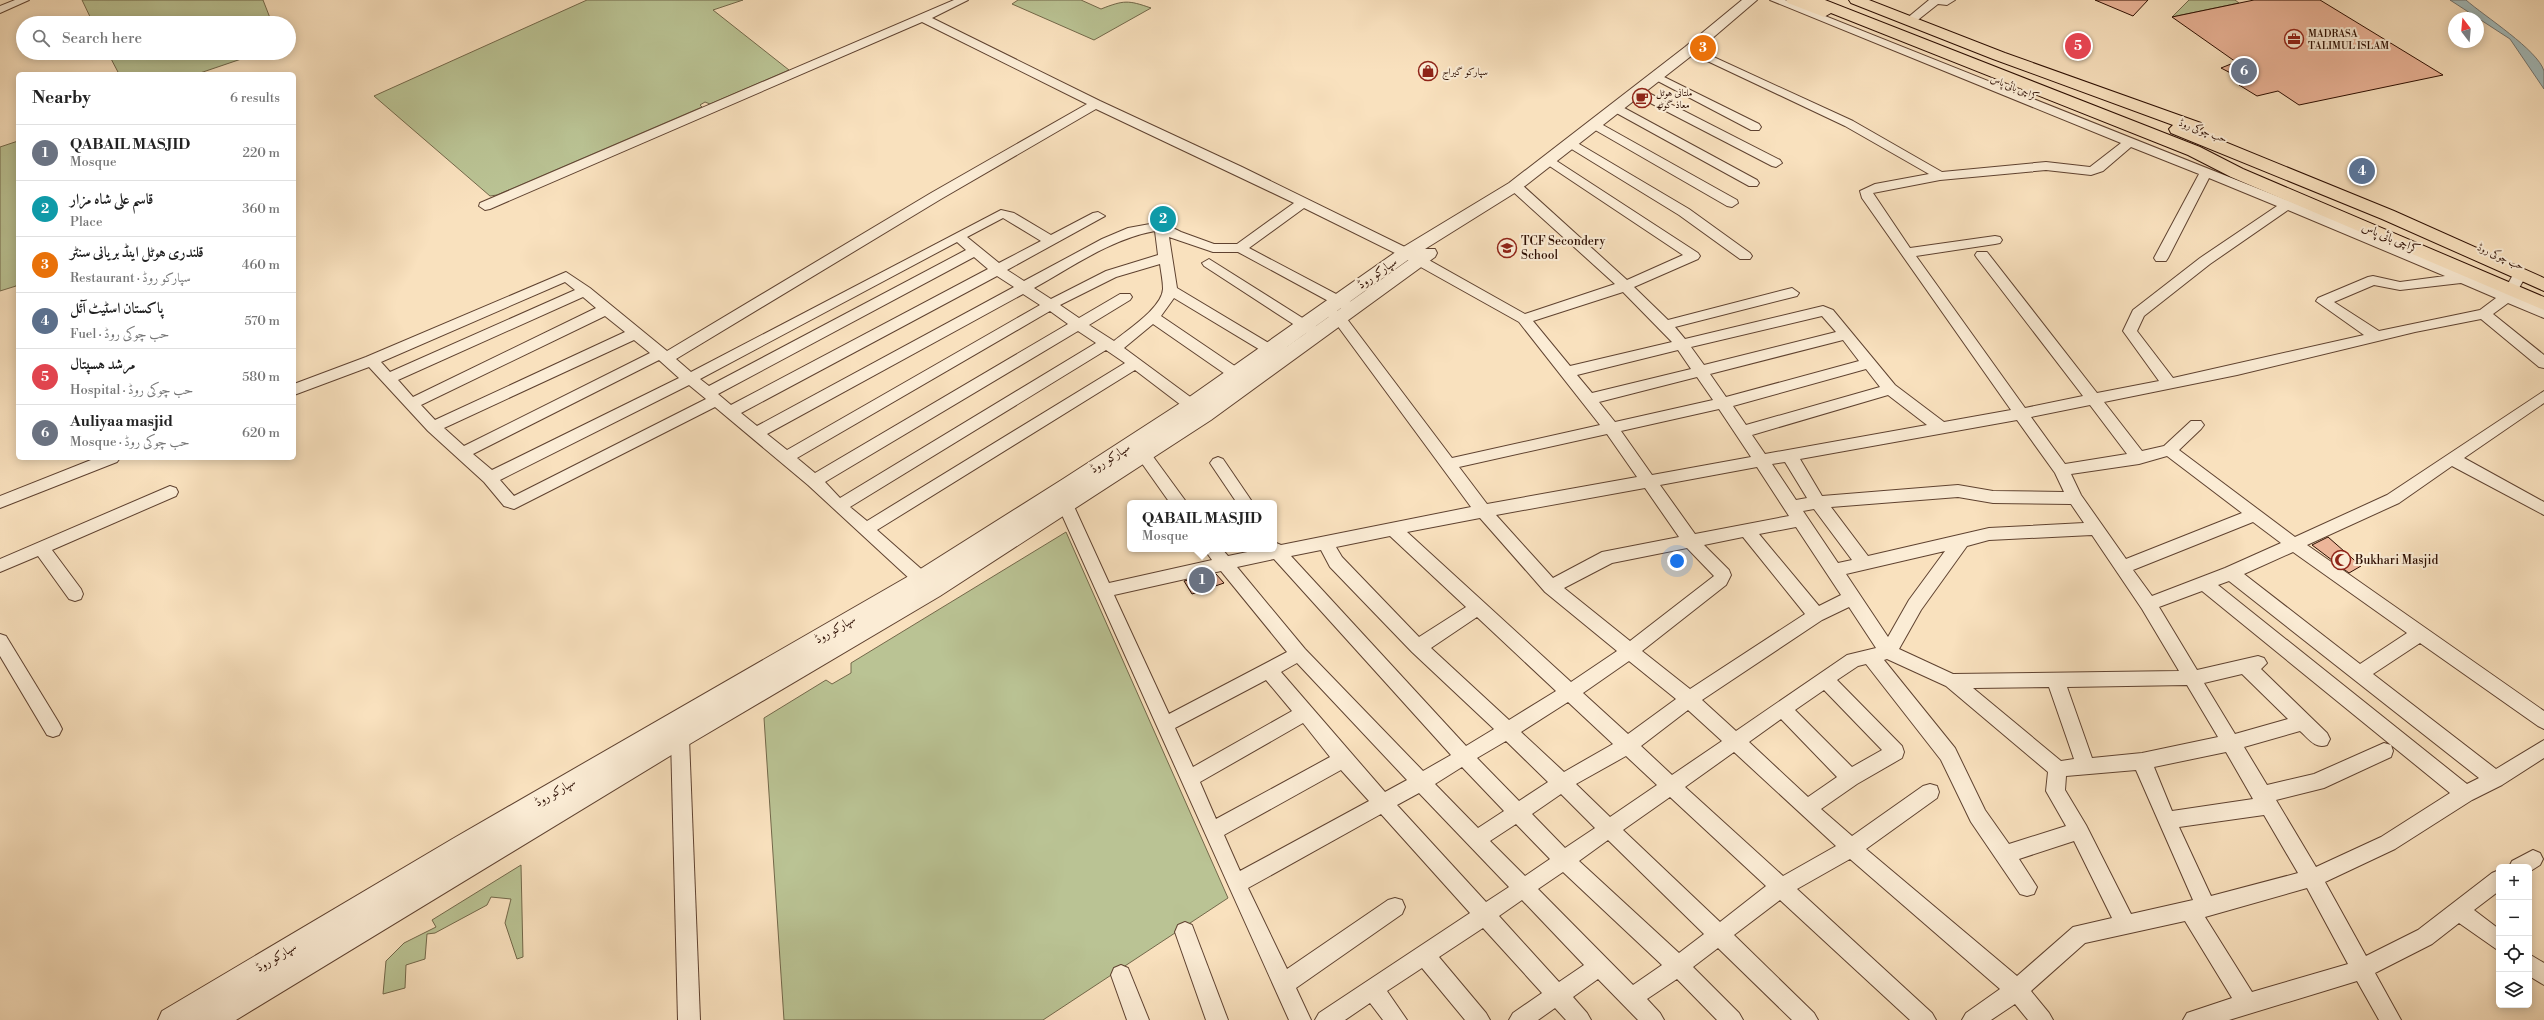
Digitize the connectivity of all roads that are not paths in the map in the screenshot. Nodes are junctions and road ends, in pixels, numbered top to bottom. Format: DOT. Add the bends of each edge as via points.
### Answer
graph roads {
  1 [pos="24,0"];
  2 [pos="963,0"];
  3 [pos="1750,0"];
  4 [pos="1775,0"];
  5 [pos="1793,0"];
  6 [pos="1812,0"];
  7 [pos="1833,0"];
  8 [pos="1856,0"];
  9 [pos="1936,0"];
  10 [pos="1950,0"];
  11 [pos="0,10"];
  12 [pos="922,17"];
  13 [pos="1910,21"];
  14 [pos="1690,50"];
  15 [pos="1656,76"];
  16 [pos="1637,91"];
  17 [pos="1096,104"];
  18 [pos="1615,107"];
  19 [pos="1594,124"];
  20 [pos="1755,128"];
  21 [pos="2136,136"];
  22 [pos="1569,142"];
  23 [pos="1548,161"];
  24 [pos="1776,163"];
  25 [pos="2206,173"];
  26 [pos="1940,176"];
  27 [pos="1753,183"];
  28 [pos="1515,186"];
  29 [pos="1302,203"];
  30 [pos="1732,203"];
  31 [pos="2287,205"];
  32 [pos="485,206"];
  33 [pos="1098,216"];
  34 [pos="1161,226"];
  35 [pos="958,236"];
  36 [pos="1995,240"];
  37 [pos="1051,241"];
  38 [pos="1240,248"];
  39 [pos="975,251"];
  40 [pos="1906,253"];
  41 [pos="1982,255"];
  42 [pos="1745,256"];
  43 [pos="1413,257"];
  44 [pos="1164,258"];
  45 [pos="2161,258"];
  46 [pos="1209,263"];
  47 [pos="998,270"];
  48 [pos="2544,275"];
  49 [pos="2464,279"];
  50 [pos="2544,285"];
  51 [pos="1625,286"];
  52 [pos="1024,287"];
  53 [pos="2513,287"];
  54 [pos="1170,290"];
  55 [pos="585,291"];
  56 [pos="1792,293"];
  57 [pos="1125,297"];
  58 [pos="2544,304"];
  59 [pos="1050,305"];
  60 [pos="607,309"];
  61 [pos="1338,309"];
  62 [pos="2544,313"];
  63 [pos="2484,314"];
  64 [pos="1153,317"];
  65 [pos="1524,319"];
  66 [pos="1080,324"];
  67 [pos="1665,325"];
  68 [pos="1310,329"];
  69 [pos="636,333"];
  70 [pos="1845,335"];
  71 [pos="2378,337"];
  72 [pos="1681,344"];
  73 [pos="1109,347"];
  74 [pos="1277,354"];
  75 [pos="664,355"];
  76 [pos="371,361"];
  77 [pos="1136,363"];
  78 [pos="2544,363"];
  79 [pos="1867,364"];
  80 [pos="1567,372"];
  81 [pos="1702,372"];
  82 [pos="689,378"];
  83 [pos="1242,378"];
  84 [pos="387,379"];
  85 [pos="2168,382"];
  86 [pos="296,389"];
  87 [pos="1890,389"];
  88 [pos="2544,396"];
  89 [pos="712,397"];
  90 [pos="1590,399"];
  91 [pos="2094,399"];
  92 [pos="1723,403"];
  93 [pos="411,404"];
  94 [pos="1198,410"];
  95 [pos="730,412"];
  96 [pos="2019,414"];
  97 [pos="2196,425"];
  98 [pos="433,427"];
  99 [pos="1940,427"];
  100 [pos="1612,429"];
  101 [pos="1742,432"];
  102 [pos="755,434"];
  103 [pos="2169,450"];
  104 [pos="462,453"];
  105 [pos="1144,455"];
  106 [pos="1789,456"];
  107 [pos="784,458"];
  108 [pos="2139,458"];
  109 [pos="2452,459"];
  110 [pos="107,460"];
  111 [pos="1761,461"];
  112 [pos="1218,463"];
  113 [pos="1448,464"];
  114 [pos="2061,470"];
  115 [pos="490,478"];
  116 [pos="814,481"];
  117 [pos="1648,482"];
  118 [pos="170,492"];
  119 [pos="2075,498"];
  120 [pos="1177,500"];
  121 [pos="1243,500"];
  122 [pos="0,502"];
  123 [pos="1818,502"];
  124 [pos="839,506"];
  125 [pos="1066,506"];
  126 [pos="2544,509"];
  127 [pos="1483,511"];
  128 [pos="1795,514"];
  129 [pos="2256,514"];
  130 [pos="1393,529"];
  131 [pos="2096,529"];
  132 [pos="865,530"];
  133 [pos="1746,530"];
  134 [pos="1690,540"];
  135 [pos="1960,541"];
  136 [pos="1325,542"];
  137 [pos="2295,545"];
  138 [pos="42,548"];
  139 [pos="1277,550"];
  140 [pos="1256,552"];
  141 [pos="1277,552"];
  142 [pos="1217,556"];
  143 [pos="1864,564"];
  144 [pos="0,566"];
  145 [pos="2123,567"];
  146 [pos="1833,571"];
  147 [pos="2231,573"];
  148 [pos="2204,583"];
  149 [pos="927,584"];
  150 [pos="1551,587"];
  151 [pos="1105,590"];
  152 [pos="75,594"];
  153 [pos="1851,598"];
  154 [pos="2148,604"];
  155 [pos="1477,609"];
  156 [pos="1816,615"];
  157 [pos="2419,634"];
  158 [pos="0,641"];
  159 [pos="1418,647"];
  160 [pos="1628,652"];
  161 [pos="1299,654"];
  162 [pos="1879,654"];
  163 [pos="1269,670"];
  164 [pos="2359,674"];
  165 [pos="1824,678"];
  166 [pos="2192,678"];
  167 [pos="2055,679"];
  168 [pos="1952,681"];
  169 [pos="1570,692"];
  170 [pos="1689,699"];
  171 [pos="1783,709"];
  172 [pos="1305,713"];
  173 [pos="2544,721"];
  174 [pos="2304,722"];
  175 [pos="1166,724"];
  176 [pos="53,729"];
  177 [pos="1507,730"];
  178 [pos="680,738"];
  179 [pos="2321,739"];
  180 [pos="1734,742"];
  181 [pos="2230,743"];
  182 [pos="1628,745"];
  183 [pos="2544,748"];
  184 [pos="2384,751"];
  185 [pos="1463,756"];
  186 [pos="1343,759"];
  187 [pos="2142,761"];
  188 [pos="2086,766"];
  189 [pos="2058,769"];
  190 [pos="1850,778"];
  191 [pos="1189,779"];
  192 [pos="2495,779"];
  193 [pos="1422,782"];
  194 [pos="1562,783"];
  195 [pos="1673,786"];
  196 [pos="1930,792"];
  197 [pos="2465,794"];
  198 [pos="2263,800"];
  199 [pos="1385,802"];
  200 [pos="1807,808"];
  201 [pos="1519,811"];
  202 [pos="2166,820"];
  203 [pos="1608,830"];
  204 [pos="1212,831"];
  205 [pos="2079,831"];
  206 [pos="1476,840"];
  207 [pos="1851,848"];
  208 [pos="2006,854"];
  209 [pos="1563,859"];
  210 [pos="2312,878"];
  211 [pos="2496,881"];
  212 [pos="1236,884"];
  213 [pos="1781,887"];
  214 [pos="2027,887"];
  215 [pos="1524,888"];
  216 [pos="1395,907"];
  217 [pos="2198,909"];
  218 [pos="2459,911"];
  219 [pos="1483,916"];
  220 [pos="2125,923"];
  221 [pos="1185,932"];
  222 [pos="1719,935"];
  223 [pos="2496,939"];
  224 [pos="1424,954"];
  225 [pos="1600,966"];
  226 [pos="1678,966"];
  227 [pos="2532,966"];
  228 [pos="2360,970"];
  229 [pos="1121,975"];
  230 [pos="2544,976"];
  231 [pos="1283,984"];
  232 [pos="1372,988"];
  233 [pos="2017,990"];
  234 [pos="1557,994"];
  235 [pos="1631,998"];
  236 [pos="2248,1004"];
  237 [pos="171,1020"];
  238 [pos="211,1020"];
  239 [pos="689,1020"];
  240 [pos="1138,1020"];
  241 [pos="1217,1020"];
  242 [pos="1300,1020"];
  243 [pos="1326,1020"];
  244 [pos="1396,1020"];
  245 [pos="1479,1020"];
  246 [pos="1520,1020"];
  247 [pos="1580,1020"];
  248 [pos="1653,1020"];
  249 [pos="1732,1020"];
  250 [pos="1807,1020"];
  251 [pos="1925,1020"];
  252 [pos="1973,1020"];
  253 [pos="2042,1020"];
  254 [pos="2194,1020"];
  255 [pos="2390,1020"];
  1 -- 11 [label="street"];
  2 -- 12 [label="street"];
  3 -- 14 [label="street, سپارکو روڈ"];
  4 -- 21 [label="street"];
  5 -- 21 [label="highway, کراچی بائی پاس"];
  6 -- 21 [label="highway, کراچی بائی پاس"];
  7 -- 53 [label="highway" via="1992,62 2217,144 2388,215"];
  8 -- 13 [label="highway, حب چوکی روڈ"];
  9 -- 10 [label="street"];
  9 -- 13 [label="street"];
  12 -- 17 [label="street"];
  12 -- 32 [label="street"];
  13 -- 48 [label="highway, حب چوکی روڈ" via="2222,137"];
  14 -- 15 [label="street, سپارکو روڈ"];
  14 -- 26 [label="street" via="1804,101 1903,151"];
  15 -- 16 [label="street, سپارکو روڈ"];
  15 -- 20 [label="street"];
  16 -- 18 [label="street, سپارکو روڈ"];
  16 -- 24 [label="street"];
  17 -- 29 [label="street" via="1238,170"];
  17 -- 75 [label="street"];
  18 -- 19 [label="street, سپارکو روڈ"];
  18 -- 27 [label="street"];
  19 -- 22 [label="street, سپارکو روڈ"];
  19 -- 30 [label="street"];
  21 -- 25 [label="street"];
  21 -- 26 [label="street" via="2099,168 2091,171 2046,166"];
  21 -- 53 [label="highway, کراچی بائی پاس" via="2190,159 2237,173"];
  22 -- 23 [label="street, سپارکو روڈ"];
  22 -- 42 [label="street" via="1684,212"];
  23 -- 28 [label="street, سپارکو روڈ"];
  23 -- 51 [label="street" via="1693,256"];
  25 -- 31 [label="street"];
  25 -- 45 [label="street"];
  26 -- 40 [label="street" via="1866,191 1868,198"];
  28 -- 43 [label="street, سپارکو روڈ"];
  28 -- 51 [label="street"];
  29 -- 38 [label="street"];
  29 -- 43 [label="street"];
  31 -- 49 [label="street"];
  31 -- 85 [label="street" via="2205,261 2138,313 2130,331"];
  33 -- 37 [label="street"];
  34 -- 38 [label="street" via="1176,235 1213,248"];
  34 -- 44 [label="street"];
  34 -- 52 [label="street" via="1133,231 1107,242"];
  35 -- 37 [label="street" via="1006,214"];
  35 -- 39 [label="street"];
  35 -- 82 [label="street"];
  36 -- 40 [label="street"];
  37 -- 47 [label="street"];
  38 -- 61 [label="street"];
  39 -- 47 [label="street"];
  39 -- 89 [label="street"];
  40 -- 96 [label="street"];
  41 -- 91 [label="street"];
  43 -- 61 [label="street, سپارکو روڈ"];
  43 -- 65 [label="street"];
  44 -- 54 [label="street"];
  44 -- 59 [label="street" via="1111,274"];
  46 -- 68 [label="street"];
  47 -- 52 [label="street"];
  47 -- 95 [label="street"];
  49 -- 53 [label="street"];
  49 -- 71 [label="street" via="2400,286 2373,280 2323,301"];
  50 -- 53 [label="highway"];
  51 -- 65 [label="street"];
  51 -- 67 [label="street"];
  52 -- 59 [label="street"];
  52 -- 102 [label="street"];
  53 -- 58 [label="highway, کراچی بائی پاس"];
  53 -- 62 [label="street"];
  53 -- 63 [label="street"];
  54 -- 64 [label="street" via="1166,301"];
  54 -- 74 [label="street"];
  55 -- 60 [label="street"];
  55 -- 76 [label="street" via="566,276"];
  55 -- 84 [label="street"];
  56 -- 67 [label="street"];
  57 -- 66 [label="street"];
  59 -- 66 [label="street"];
  59 -- 107 [label="street"];
  60 -- 69 [label="street"];
  60 -- 93 [label="street"];
  61 -- 68 [label="street, سپارکو روڈ"];
  61 -- 113 [label="street"];
  63 -- 71 [label="street"];
  63 -- 78 [label="street"];
  64 -- 73 [label="street"];
  64 -- 83 [label="street"];
  65 -- 80 [label="street"];
  66 -- 73 [label="street"];
  66 -- 116 [label="street"];
  67 -- 72 [label="street"];
  68 -- 74 [label="street, سپارکو روڈ"];
  69 -- 75 [label="street"];
  69 -- 98 [label="street"];
  70 -- 72 [label="street" via="1828,313 1823,311"];
  70 -- 79 [label="street"];
  70 -- 81 [label="street"];
  71 -- 85 [label="street" via="2237,370"];
  72 -- 80 [label="street"];
  72 -- 81 [label="street"];
  73 -- 77 [label="street"];
  73 -- 124 [label="street"];
  74 -- 83 [label="street, سپارکو روڈ"];
  75 -- 82 [label="street"];
  75 -- 104 [label="street"];
  76 -- 84 [label="street"];
  76 -- 86 [label="street"];
  77 -- 94 [label="street"];
  77 -- 132 [label="street"];
  79 -- 87 [label="street"];
  79 -- 92 [label="street"];
  80 -- 90 [label="street"];
  81 -- 90 [label="street"];
  81 -- 92 [label="street"];
  82 -- 89 [label="street"];
  82 -- 115 [label="street"];
  83 -- 94 [label="street, سپارکو روڈ"];
  84 -- 93 [label="street"];
  85 -- 91 [label="street"];
  87 -- 99 [label="street"];
  87 -- 101 [label="street"];
  88 -- 109 [label="street"];
  89 -- 95 [label="street"];
  89 -- 115 [label="street" via="520,502 510,502"];
  90 -- 100 [label="street"];
  91 -- 96 [label="street"];
  91 -- 108 [label="street"];
  92 -- 100 [label="street"];
  92 -- 101 [label="street"];
  93 -- 98 [label="street"];
  94 -- 105 [label="street, سپارکو روڈ"];
  94 -- 149 [label="street, سپارکو روڈ"];
  95 -- 102 [label="street"];
  96 -- 99 [label="street"];
  96 -- 114 [label="street"];
  97 -- 103 [label="street"];
  98 -- 104 [label="street"];
  99 -- 106 [label="street"];
  100 -- 113 [label="street"];
  100 -- 117 [label="street"];
  101 -- 111 [label="street"];
  102 -- 107 [label="street"];
  103 -- 108 [label="street"];
  103 -- 129 [label="street"];
  104 -- 115 [label="street"];
  105 -- 120 [label="street"];
  105 -- 125 [label="street, سپارکو روڈ"];
  106 -- 111 [label="street"];
  106 -- 123 [label="street"];
  107 -- 116 [label="street"];
  108 -- 114 [label="street"];
  109 -- 126 [label="street"];
  109 -- 137 [label="street" via="2393,500"];
  110 -- 122 [label="street"];
  111 -- 117 [label="street"];
  111 -- 128 [label="street"];
  112 -- 121 [label="street"];
  113 -- 127 [label="street"];
  114 -- 119 [label="street"];
  116 -- 124 [label="street"];
  117 -- 127 [label="street"];
  117 -- 134 [label="street"];
  118 -- 138 [label="street"];
  119 -- 123 [label="street" via="1993,498 1958,491"];
  119 -- 131 [label="street"];
  123 -- 128 [label="street"];
  123 -- 143 [label="street"];
  124 -- 132 [label="street"];
  125 -- 149 [label="street, سپارکو روڈ"];
  125 -- 151 [label="street"];
  127 -- 130 [label="street"];
  127 -- 150 [label="street"];
  128 -- 133 [label="street"];
  128 -- 146 [label="street"];
  129 -- 137 [label="street"];
  129 -- 145 [label="street"];
  130 -- 136 [label="street"];
  130 -- 155 [label="street"];
  131 -- 135 [label="street" via="1989,534"];
  131 -- 145 [label="street"];
  132 -- 149 [label="street"];
  133 -- 134 [label="street"];
  133 -- 156 [label="street"];
  134 -- 150 [label="street" via="1608,557"];
  134 -- 160 [label="street" via="1723,575"];
  135 -- 143 [label="street"];
  135 -- 162 [label="street"];
  136 -- 139 [label="street"];
  136 -- 159 [label="street" via="1336,562"];
  137 -- 147 [label="street"];
  137 -- 157 [label="street"];
  138 -- 144 [label="street"];
  138 -- 152 [label="street"];
  140 -- 142 [label="street"];
  141 -- 185 [label="street"];
  142 -- 151 [label="street"];
  142 -- 161 [label="street"];
  143 -- 146 [label="street"];
  145 -- 154 [label="street"];
  146 -- 153 [label="street"];
  147 -- 148 [label="street"];
  147 -- 164 [label="street"];
  148 -- 154 [label="street"];
  148 -- 197 [label="street"];
  149 -- 178 [label="street, سپارکو روڈ"];
  149 -- 237 [label="street, سپارکو روڈ" via="456,850"];
  150 -- 160 [label="street"];
  151 -- 175 [label="street"];
  153 -- 156 [label="street"];
  153 -- 162 [label="street"];
  154 -- 166 [label="street"];
  155 -- 159 [label="street"];
  155 -- 169 [label="street"];
  156 -- 170 [label="street"];
  157 -- 164 [label="street"];
  157 -- 173 [label="street"];
  158 -- 176 [label="street"];
  159 -- 177 [label="street"];
  160 -- 169 [label="street"];
  160 -- 170 [label="street"];
  161 -- 163 [label="street"];
  161 -- 193 [label="street"];
  162 -- 165 [label="street" via="1854,660"];
  162 -- 168 [label="street"];
  162 -- 208 [label="street" via="1948,754 1978,816"];
  163 -- 172 [label="street"];
  163 -- 175 [label="street"];
  164 -- 192 [label="street"];
  165 -- 171 [label="street"];
  165 -- 190 [label="street" via="1895,752"];
  166 -- 167 [label="street"];
  166 -- 174 [label="street" via="2252,665"];
  166 -- 181 [label="street"];
  167 -- 168 [label="street"];
  167 -- 188 [label="street"];
  168 -- 189 [label="street"];
  169 -- 177 [label="street"];
  169 -- 182 [label="street"];
  170 -- 180 [label="street"];
  170 -- 182 [label="street"];
  171 -- 180 [label="street"];
  171 -- 190 [label="street"];
  172 -- 186 [label="street"];
  172 -- 191 [label="street"];
  174 -- 179 [label="street"];
  174 -- 181 [label="street"];
  175 -- 191 [label="street"];
  177 -- 185 [label="street"];
  177 -- 194 [label="street"];
  178 -- 238 [label="street, سپارکو روڈ"];
  178 -- 239 [label="street"];
  180 -- 195 [label="street"];
  180 -- 200 [label="street"];
  181 -- 187 [label="street"];
  181 -- 198 [label="street"];
  182 -- 194 [label="street"];
  182 -- 195 [label="street"];
  183 -- 192 [label="street"];
  184 -- 198 [label="street" via="2317,782"];
  185 -- 193 [label="street"];
  185 -- 201 [label="street"];
  186 -- 199 [label="street"];
  186 -- 204 [label="street"];
  187 -- 188 [label="street"];
  187 -- 202 [label="street"];
  188 -- 189 [label="street"];
  189 -- 205 [label="street" via="2056,791"];
  190 -- 200 [label="street"];
  191 -- 204 [label="street"];
  192 -- 197 [label="street"];
  193 -- 199 [label="street"];
  193 -- 206 [label="street"];
  194 -- 201 [label="street"];
  194 -- 203 [label="street"];
  195 -- 203 [label="street"];
  195 -- 213 [label="street"];
  196 -- 207 [label="street"];
  197 -- 210 [label="street" via="2388,844"];
  198 -- 202 [label="street"];
  198 -- 210 [label="street"];
  199 -- 212 [label="street"];
  199 -- 219 [label="street"];
  200 -- 207 [label="street"];
  201 -- 206 [label="street"];
  201 -- 209 [label="street"];
  202 -- 217 [label="street"];
  203 -- 209 [label="street"];
  203 -- 222 [label="street"];
  204 -- 212 [label="street"];
  205 -- 208 [label="street"];
  205 -- 220 [label="street"];
  206 -- 215 [label="street"];
  207 -- 213 [label="street"];
  207 -- 233 [label="street"];
  208 -- 214 [label="street"];
  209 -- 215 [label="street"];
  209 -- 226 [label="street"];
  210 -- 217 [label="street"];
  210 -- 228 [label="street"];
  211 -- 218 [label="street"];
  212 -- 231 [label="street"];
  213 -- 222 [label="street"];
  213 -- 251 [label="street"];
  215 -- 219 [label="street"];
  215 -- 225 [label="street"];
  216 -- 231 [label="street"];
  217 -- 220 [label="street"];
  217 -- 236 [label="street"];
  218 -- 223 [label="street"];
  218 -- 228 [label="street" via="2425,937"];
  219 -- 224 [label="street"];
  219 -- 234 [label="street"];
  220 -- 233 [label="street" via="2080,934"];
  221 -- 241 [label="street"];
  222 -- 226 [label="street"];
  222 -- 250 [label="street"];
  224 -- 232 [label="street"];
  224 -- 245 [label="street"];
  225 -- 234 [label="street"];
  225 -- 235 [label="street"];
  226 -- 235 [label="street"];
  226 -- 249 [label="street"];
  227 -- 230 [label="street"];
  228 -- 236 [label="street"];
  228 -- 255 [label="street"];
  229 -- 240 [label="street"];
  231 -- 242 [label="street"];
  232 -- 243 [label="street"];
  232 -- 244 [label="street"];
  233 -- 252 [label="street"];
  233 -- 253 [label="street"];
  234 -- 246 [label="street"];
  234 -- 247 [label="street"];
  235 -- 248 [label="street"];
  236 -- 254 [label="street"];
}
